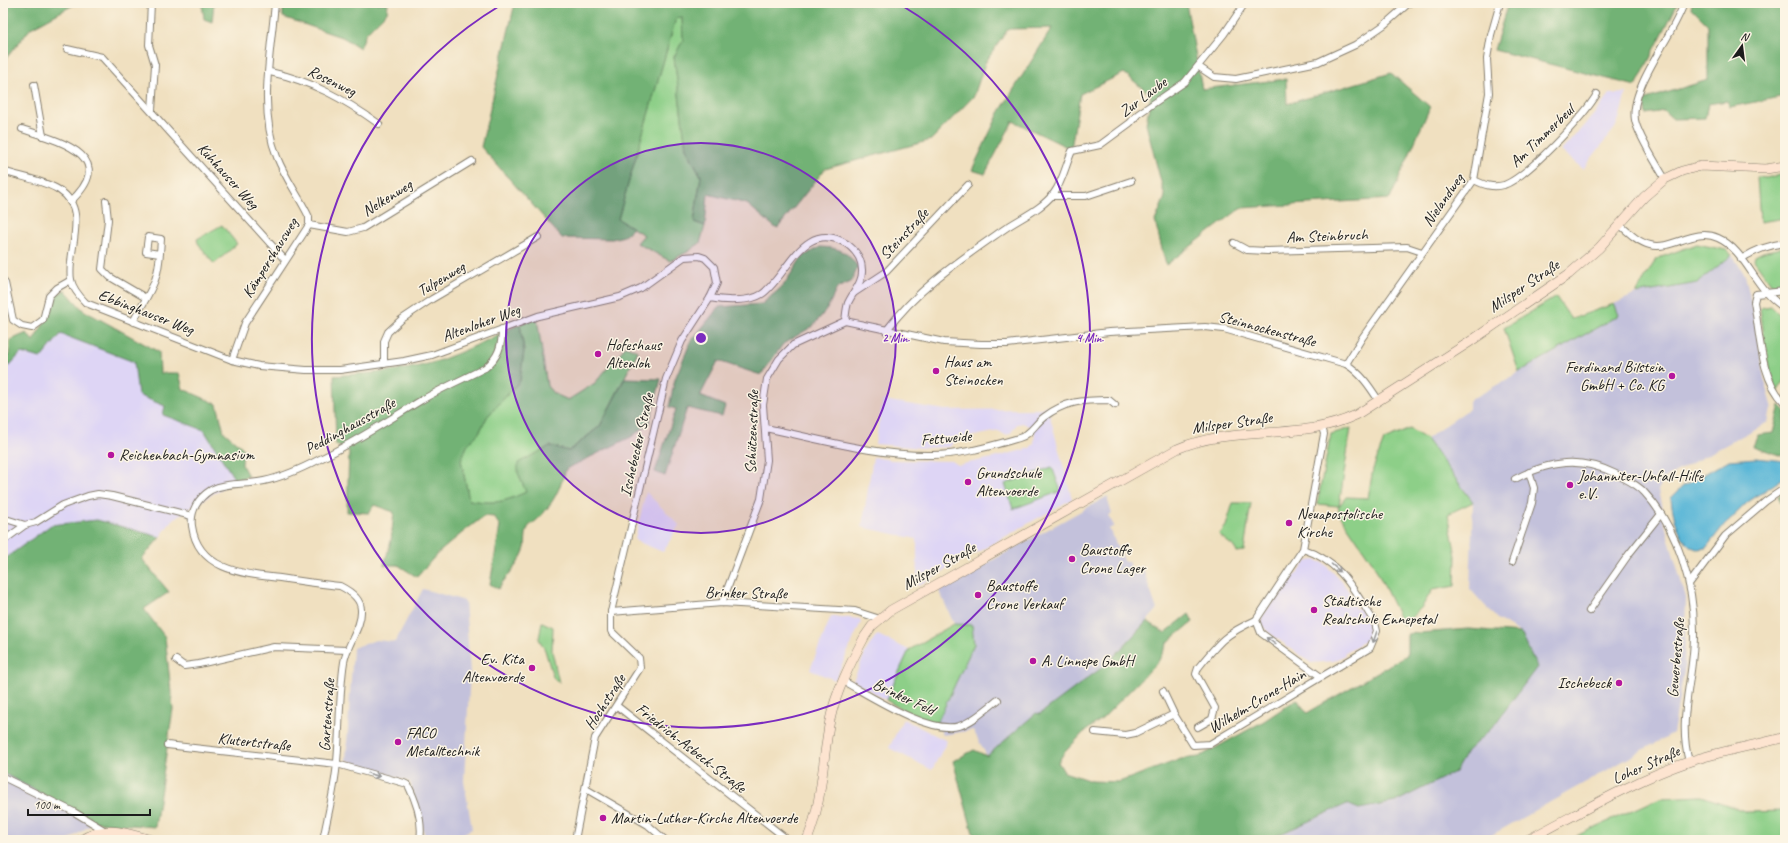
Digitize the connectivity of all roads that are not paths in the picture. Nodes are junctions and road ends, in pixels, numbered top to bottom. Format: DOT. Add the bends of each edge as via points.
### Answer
graph roads {
  1 [pos="151,3"];
  2 [pos="275,3"];
  3 [pos="1245,3"];
  4 [pos="1409,3"];
  5 [pos="1500,3"];
  6 [pos="1684,3"];
  7 [pos="67,49"];
  8 [pos="1199,67"];
  9 [pos="270,72"];
  10 [pos="34,85"];
  11 [pos="1597,94"];
  12 [pos="152,110"];
  13 [pos="379,124"];
  14 [pos="22,129"];
  15 [pos="43,136"];
  16 [pos="472,161"];
  17 [pos="1785,166"];
  18 [pos="3,171"];
  19 [pos="1665,179"];
  20 [pos="1474,180"];
  21 [pos="1131,181"];
  22 [pos="968,185"];
  23 [pos="1051,196"];
  24 [pos="106,201"];
  25 [pos="70,202"];
  26 [pos="1619,224"];
  27 [pos="309,225"];
  28 [pos="538,237"];
  29 [pos="1234,243"];
  30 [pos="1785,243"];
  31 [pos="1422,252"];
  32 [pos="160,254"];
  33 [pos="699,256"];
  34 [pos="1741,259"];
  35 [pos="285,260"];
  36 [pos="71,280"];
  37 [pos="3,281"];
  38 [pos="1785,291"];
  39 [pos="1766,293"];
  40 [pos="853,294"];
  41 [pos="146,298"];
  42 [pos="710,298"];
  43 [pos="1785,310"];
  44 [pos="845,321"];
  45 [pos="133,322"];
  46 [pos="502,329"];
  47 [pos="886,331"];
  48 [pos="232,360"];
  49 [pos="384,364"];
  50 [pos="1346,364"];
  51 [pos="1379,401"];
  52 [pos="1785,403"];
  53 [pos="1115,405"];
  54 [pos="1322,427"];
  55 [pos="765,428"];
  56 [pos="1529,472"];
  57 [pos="1515,479"];
  58 [pos="1785,488"];
  59 [pos="1661,514"];
  60 [pos="192,516"];
  61 [pos="3,520"];
  62 [pos="25,525"];
  63 [pos="3,541"];
  64 [pos="1303,549"];
  65 [pos="1512,562"];
  66 [pos="1690,584"];
  67 [pos="722,603"];
  68 [pos="1589,611"];
  69 [pos="611,612"];
  70 [pos="880,619"];
  71 [pos="1256,620"];
  72 [pos="347,650"];
  73 [pos="176,660"];
  74 [pos="1321,677"];
  75 [pos="843,682"];
  76 [pos="1163,691"];
  77 [pos="998,700"];
  78 [pos="617,706"];
  79 [pos="1174,714"];
  80 [pos="1198,726"];
  81 [pos="1095,732"];
  82 [pos="1785,737"];
  83 [pos="167,745"];
  84 [pos="1689,762"];
  85 [pos="337,764"];
  86 [pos="3,776"];
  87 [pos="586,789"];
  88 [pos="104,830"];
  89 [pos="81,840"];
  90 [pos="151,840"];
  91 [pos="323,840"];
  92 [pos="420,840"];
  93 [pos="575,840"];
  94 [pos="664,840"];
  95 [pos="788,840"];
  96 [pos="807,840"];
  97 [pos="1527,840"];
  1 -- 12 [label="street" via="149,45 155,65"];
  2 -- 9 [label="street, Kämpershausweg"];
  3 -- 8 [label="street, Zur Laube"];
  4 -- 8 [label="street" via="1384,25 1355,45 1318,62 1236,79 1214,77"];
  5 -- 20 [label="street, Nielandweg" via="1487,59 1489,93"];
  6 -- 19 [label="street" via="1639,92 1634,108 1637,127"];
  7 -- 12 [label="street, Kuhhauser Weg" via="102,57"];
  8 -- 23 [label="street, Zur Laube" via="1185,82 1138,114 1100,145 1072,151 1062,178"];
  9 -- 13 [label="street, Rosenweg" via="319,87 349,102"];
  9 -- 27 [label="street, Kämpershausweg" via="267,110 271,138 277,158 309,217"];
  10 -- 15 [label="street"];
  11 -- 20 [label="street, Am Timmerbeul" via="1589,108 1525,172 1504,185 1493,187"];
  12 -- 35 [label="street, Kuhhauser Weg"];
  14 -- 15 [label="street"];
  15 -- 25 [label="street" via="78,151 86,159 90,173 88,182"];
  16 -- 27 [label="street, Nelkenweg" via="364,228 348,232"];
  17 -- 19 [label="street, Milsper Straße" via="1766,169 1701,166"];
  18 -- 25 [label="street" via="58,190"];
  19 -- 26 [label="street, Milsper Straße"];
  20 -- 31 [label="street, Nielandweg"];
  21 -- 23 [label="street" via="1086,196"];
  22 -- 40 [label="street, Steinstraße" via="886,272"];
  23 -- 47 [label="street, Zur Laube" via="1044,204 948,268 901,312"];
  24 -- 41 [label="street" via="108,220 102,269 110,277"];
  25 -- 36 [label="street" via="75,218"];
  26 -- 34 [label="street" via="1650,245 1662,246 1696,235 1714,236 1728,245"];
  26 -- 51 [label="street, Milsper Straße" via="1599,248 1569,274"];
  27 -- 35 [label="street, Kämpershausweg"];
  28 -- 49 [label="street, Tulpenweg" via="432,298 402,319 388,332 384,341"];
  29 -- 31 [label="street, Am Steinbruch" via="1246,250 1406,247"];
  30 -- 34 [label="street" via="1752,252"];
  31 -- 50 [label="street, Nielandweg"];
  32 -- 41 [label="street" via="155,280"];
  33 -- 42 [label="street, Ischebecker Straße" via="711,263 717,277 715,290"];
  33 -- 46 [label="street, Altenloher Weg" via="678,260 640,288 620,297 538,316"];
  34 -- 39 [label="street"];
  35 -- 48 [label="street, Kämpershausweg" via="245,323"];
  36 -- 37 [label="street" via="49,296 43,320 32,328 12,320"];
  36 -- 45 [label="street, Ebbinghauser Weg" via="77,293 86,303"];
  38 -- 39 [label="street"];
  39 -- 43 [label="street"];
  39 -- 52 [label="street" via="1756,294 1754,302 1765,366 1776,394"];
  40 -- 42 [label="street" via="861,279 860,260 850,246 842,241 823,238 802,247 761,295 748,298"];
  40 -- 44 [label="street"];
  41 -- 45 [label="street"];
  42 -- 69 [label="street, Ischebecker Straße" via="682,341 666,379"];
  44 -- 47 [label="street, Steinnockenstraße"];
  44 -- 55 [label="street, Schützenstraße" via="793,345 779,359 767,379 763,405"];
  45 -- 48 [label="street, Ebbinghauser Weg"];
  46 -- 49 [label="street, Altenloher Weg" via="432,355"];
  46 -- 60 [label="street, Peddinghausstraße" via="498,353 493,362 485,368 421,400 319,460 271,480 212,490 201,499"];
  47 -- 50 [label="street, Steinnockenstraße" via="944,342 1007,344 1124,331 1205,327 1224,329"];
  48 -- 49 [label="street, Altenloher Weg" via="259,366 313,370 340,370"];
  50 -- 51 [label="street, Steinnockenstraße" via="1364,380"];
  51 -- 54 [label="street, Milsper Straße" via="1348,419"];
  53 -- 55 [label="street, Fettweide" via="1109,400 1086,400 1064,404 1043,418 1023,437 988,447 933,455 867,450"];
  54 -- 64 [label="street" via="1324,434"];
  54 -- 70 [label="street, Milsper Straße" via="1230,435 1188,444 911,598"];
  55 -- 67 [label="street, Schützenstraße" via="767,460 761,499"];
  56 -- 57 [label="street, Gewerbestraße"];
  56 -- 59 [label="street, Gewerbestraße" via="1540,467 1575,462 1596,466 1626,479 1644,491"];
  56 -- 65 [label="street" via="1534,488 1532,503"];
  58 -- 66 [label="street" via="1724,536"];
  59 -- 66 [label="street, Gewerbestraße" via="1671,532"];
  59 -- 68 [label="street"];
  60 -- 62 [label="street" via="98,494 63,505 36,522"];
  60 -- 72 [label="street, Gartenstraße" via="193,532 199,545 208,557 219,565 243,573 340,586 354,595 360,604 360,621"];
  61 -- 62 [label="street"];
  62 -- 63 [label="street"];
  64 -- 71 [label="street"];
  64 -- 74 [label="street, one-way" via="1322,557 1341,572 1375,623 1377,631 1370,648"];
  66 -- 84 [label="street, Gewerbestraße" via="1694,636 1683,730"];
  67 -- 69 [label="street, Brinker Straße"];
  67 -- 70 [label="street, Brinker Straße" via="855,611"];
  69 -- 78 [label="street, Hochstraße" via="611,631 641,663 638,674"];
  70 -- 75 [label="street, Milsper Straße" via="865,636"];
  74 -- 71 [label="street, one-way" via="1260,633"];
  71 -- 80 [label="street" via="1224,637 1198,668 1196,674 1215,708 1212,718"];
  72 -- 73 [label="street" via="274,646 199,664 184,666"];
  72 -- 85 [label="street, Gartenstraße" via="343,669"];
  74 -- 79 [label="street, Wilhelm-Crone-Hain" via="1210,744 1193,745"];
  75 -- 77 [label="street, Brinker Feld" via="921,722 940,726 959,726"];
  75 -- 96 [label="street, Milsper Straße" via="830,720 819,804"];
  76 -- 79 [label="street, Wilhelm-Crone-Hain"];
  78 -- 87 [label="street, Hochstraße" via="596,738"];
  78 -- 95 [label="street, Friedrich-Asbeck-Straße"];
  79 -- 81 [label="street" via="1135,733 1125,735"];
  82 -- 84 [label="street, Loher Straße"];
  83 -- 85 [label="street, Klutertstraße"];
  84 -- 97 [label="street, Loher Straße" via="1637,783"];
  85 -- 91 [label="street, Gartenstraße"];
  85 -- 92 [label="street, Klutertstraße, one-way" via="408,784 421,829"];
  86 -- 88 [label="street"];
  87 -- 93 [label="street, Hochstraße"];
  87 -- 94 [label="street" via="648,825"];
  88 -- 89 [label="street"];
  88 -- 90 [label="street" via="117,830"];
}
